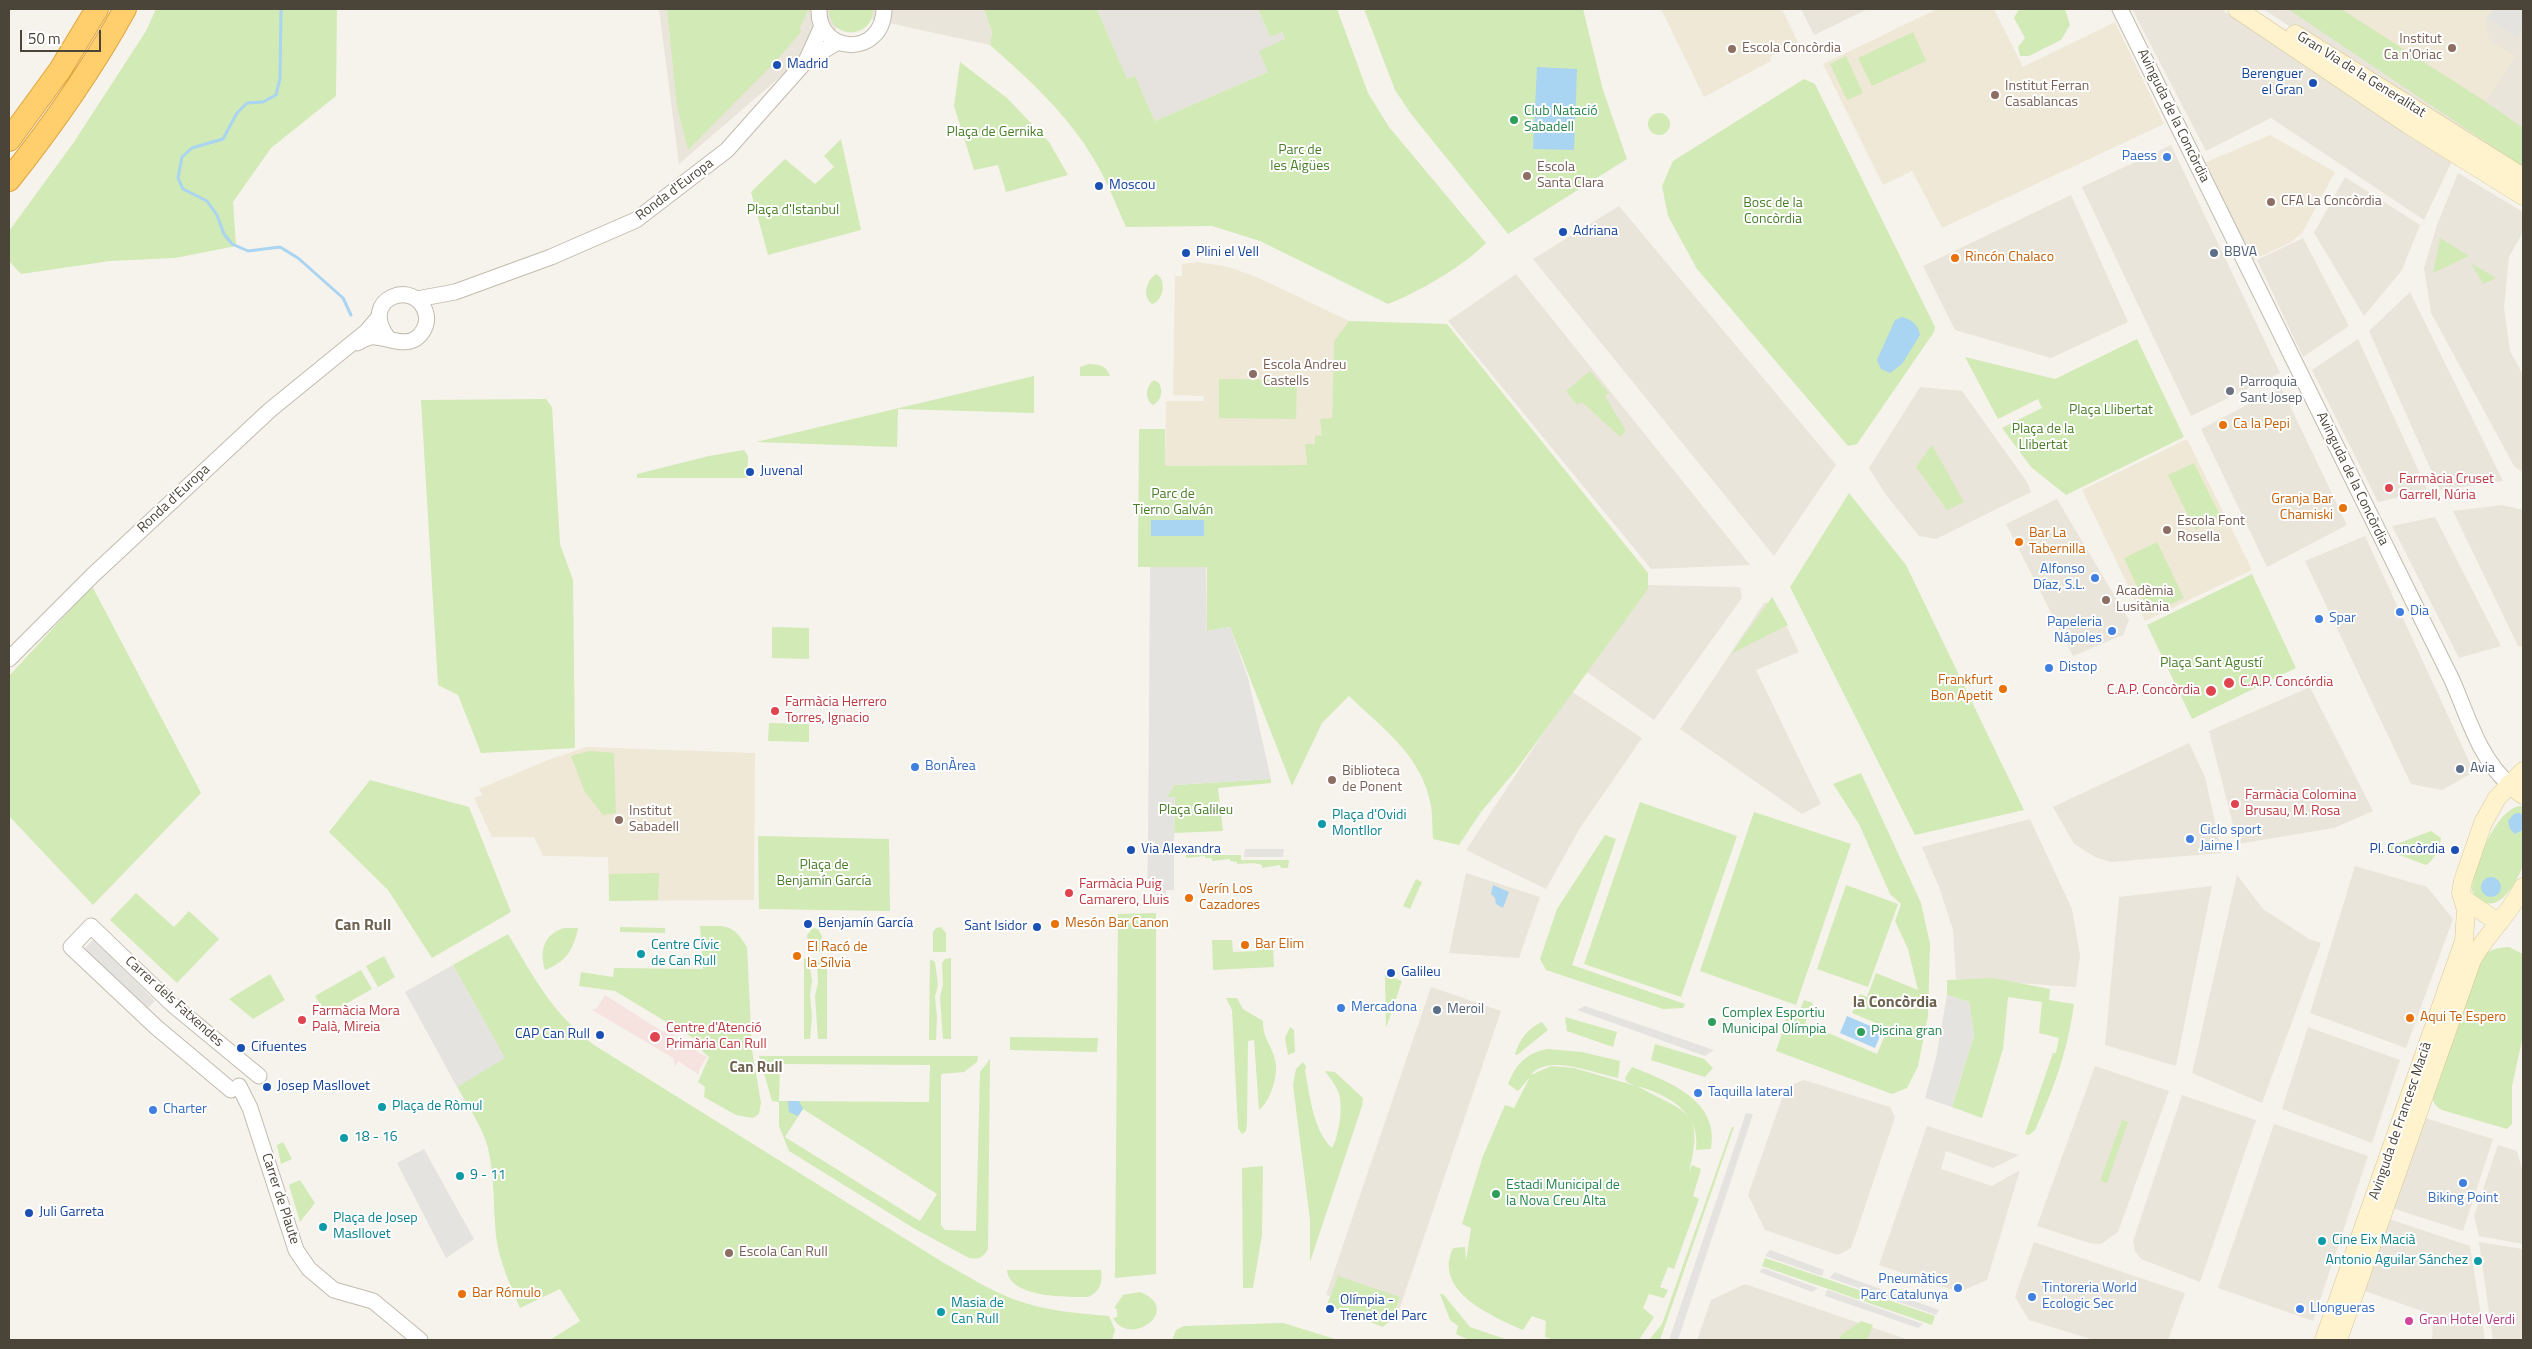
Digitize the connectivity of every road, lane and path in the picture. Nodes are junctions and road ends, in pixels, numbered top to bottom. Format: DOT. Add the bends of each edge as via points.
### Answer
graph roads {
  1 [pos="97,9"];
  2 [pos="126,9"];
  3 [pos="819,9"];
  4 [pos="884,9"];
  5 [pos="2120,9"];
  6 [pos="2237,9"];
  7 [pos="2253,9"];
  8 [pos="822,26"];
  9 [pos="838,42"];
  10 [pos="806,60"];
  11 [pos="9,140"];
  12 [pos="2523,177"];
  13 [pos="9,180"];
  14 [pos="2523,196"];
  15 [pos="455,292"];
  16 [pos="417,299"];
  17 [pos="378,318"];
  18 [pos="427,318"];
  19 [pos="388,338"];
  20 [pos="347,348"];
  21 [pos="9,659"];
  22 [pos="2523,771"];
  23 [pos="2509,784"];
  24 [pos="2523,795"];
  25 [pos="2523,887"];
  26 [pos="2464,899"];
  27 [pos="2499,923"];
  28 [pos="259,1076"];
  29 [pos="235,1088"];
  30 [pos="420,1340"];
  31 [pos="2324,1340"];
  32 [pos="2338,1340"];
  1 -- 11 [label="highway" via="60,70"];
  2 -- 13 [label="highway" via="82,82"];
  3 -- 8 [label="street"];
  4 -- 9 [label="street, Ronda d'Europa" via="882,24 873,37 856,45"];
  5 -- 23 [label="street, Avinguda de la Concòrdia" via="2452,680 2485,756"];
  6 -- 14 [label="main road, Gran Via de la Generalitat" via="2408,124"];
  7 -- 12 [label="main road, Gran Via de la Generalitat"];
  8 -- 9 [label="street"];
  8 -- 10 [label="street, Ronda d'Europa"];
  9 -- 10 [label="street, Ronda d'Europa"];
  10 -- 15 [label="street, Ronda d'Europa" via="727,150 636,220 551,257"];
  15 -- 16 [label="street, Ronda d'Europa"];
  15 -- 18 [label="street, Ronda d'Europa"];
  16 -- 17 [label="street, Ronda d'Europa" via="405,294 392,296 380,309"];
  16 -- 18 [label="street"];
  17 -- 19 [label="street" via="380,328"];
  17 -- 20 [label="street, Ronda d'Europa"];
  18 -- 19 [label="street, Ronda d'Europa" via="420,336 409,342"];
  19 -- 20 [label="street, Ronda d'Europa" via="368,338"];
  20 -- 21 [label="street, Ronda d'Europa" via="262,417 93,575"];
  22 -- 23 [label="main road, Avinguda de Francesc Macià"];
  23 -- 24 [label="main road"];
  23 -- 26 [label="main road, Avinguda de Francesc Macià" via="2487,812 2463,881 2461,894"];
  25 -- 27 [label="main road, Avinguda de Francesc Macià"];
  26 -- 27 [label="main road"];
  26 -- 31 [label="main road, Avinguda de Francesc Macià" via="2464,940"];
  27 -- 32 [label="main road, Avinguda de Francesc Macià" via="2482,942 2472,960"];
  28 -- 29 [label="street, Carrer dels Fatxendes" via="173,1005 91,926 71,947 156,1026"];
  29 -- 30 [label="street, Carrer de Plaute" via="250,1108 296,1250 309,1268 334,1290 373,1301"];
}
